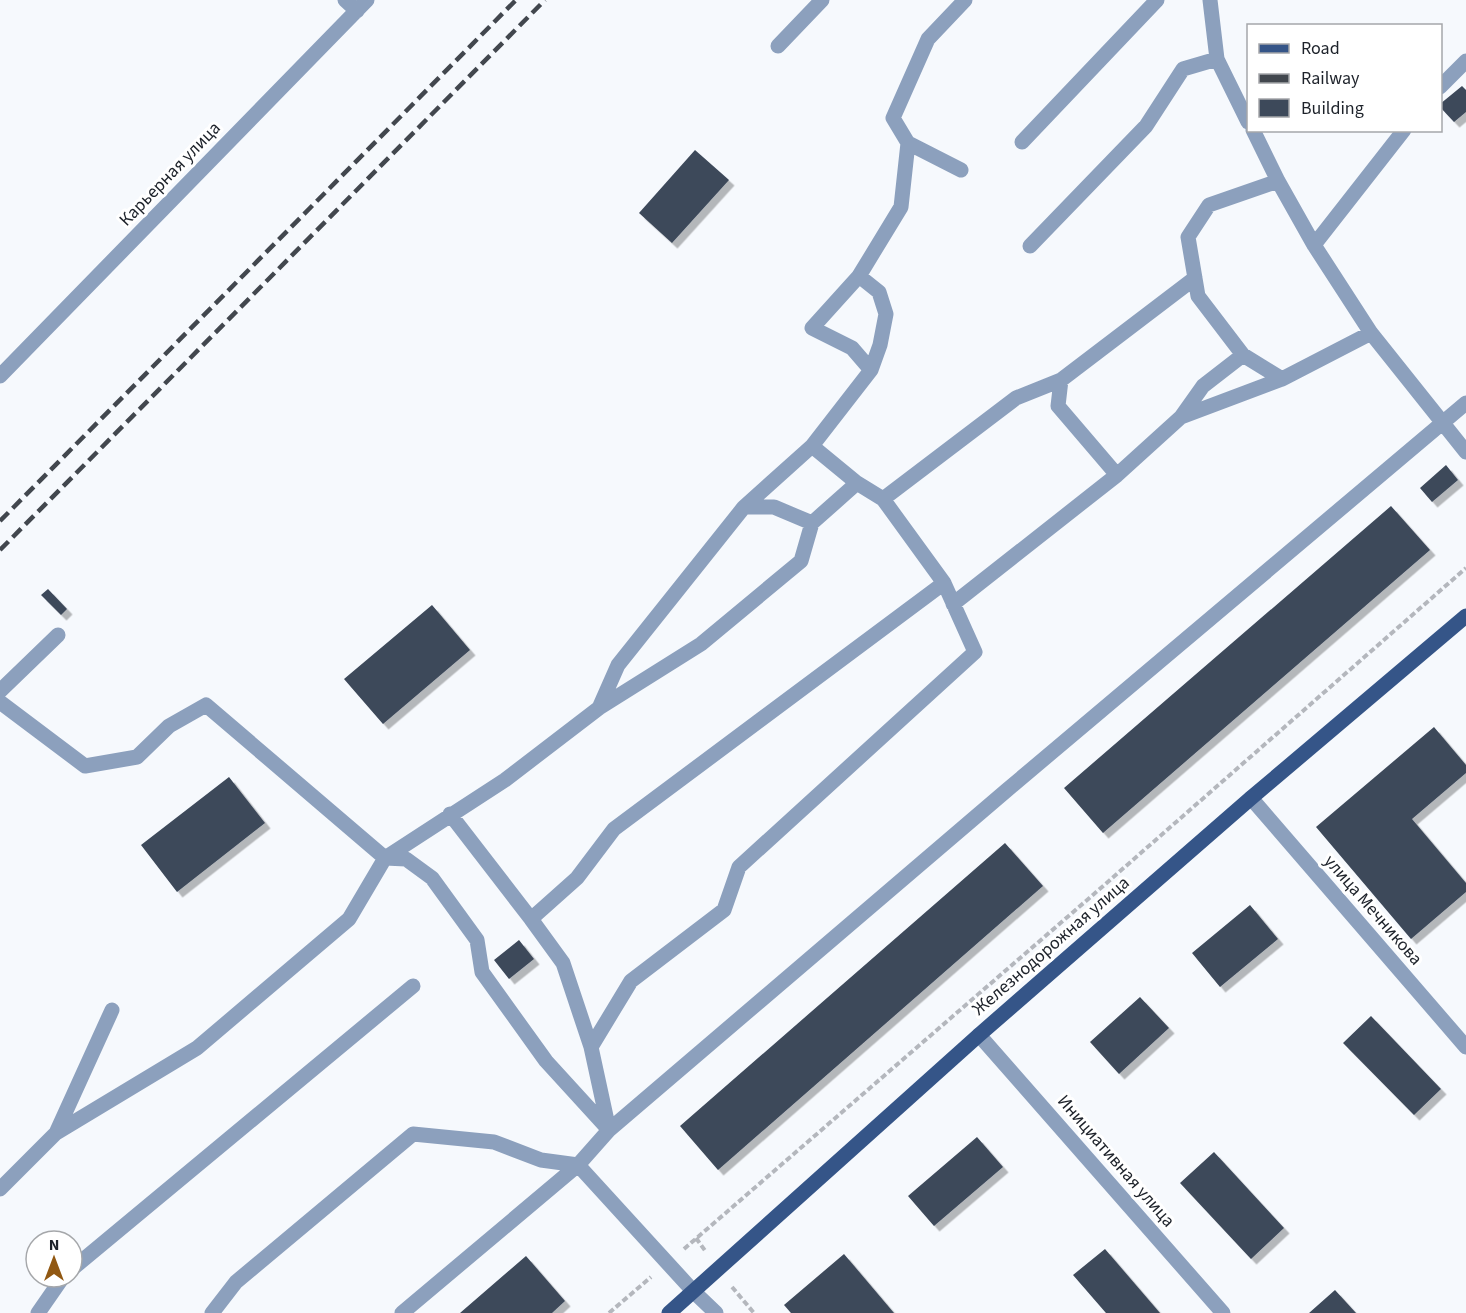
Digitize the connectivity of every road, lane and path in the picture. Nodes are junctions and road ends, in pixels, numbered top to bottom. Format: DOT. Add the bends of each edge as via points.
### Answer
graph roads {
  1 [pos="345,0"];
  2 [pos="822,0"];
  3 [pos="964,0"];
  4 [pos="1157,0"];
  5 [pos="1210,0"];
  6 [pos="362,5"];
  7 [pos="778,45"];
  8 [pos="1217,59"];
  9 [pos="1466,61"];
  10 [pos="1442,85"];
  11 [pos="1247,120"];
  12 [pos="1254,132"];
  13 [pos="1402,132"];
  14 [pos="1022,142"];
  15 [pos="908,143"];
  16 [pos="961,170"];
  17 [pos="1278,181"];
  18 [pos="1314,245"];
  19 [pos="1030,246"];
  20 [pos="859,276"];
  21 [pos="1195,278"];
  22 [pos="1371,333"];
  23 [pos="1243,355"];
  24 [pos="871,370"];
  25 [pos="0,376"];
  26 [pos="1282,379"];
  27 [pos="1061,380"];
  28 [pos="1466,403"];
  29 [pos="1181,417"];
  30 [pos="1443,423"];
  31 [pos="812,446"];
  32 [pos="1466,452"];
  33 [pos="1117,475"];
  34 [pos="857,483"];
  35 [pos="883,500"];
  36 [pos="744,507"];
  37 [pos="812,523"];
  38 [pos="1466,568"];
  39 [pos="944,583"];
  40 [pos="953,604"];
  41 [pos="1466,616"];
  42 [pos="58,635"];
  43 [pos="0,691"];
  44 [pos="0,702"];
  45 [pos="599,708"];
  46 [pos="1251,798"];
  47 [pos="450,814"];
  48 [pos="385,858"];
  49 [pos="531,919"];
  50 [pos="413,986"];
  51 [pos="112,1010"];
  52 [pos="979,1035"];
  53 [pos="591,1047"];
  54 [pos="1466,1047"];
  55 [pos="609,1130"];
  56 [pos="56,1133"];
  57 [pos="578,1165"];
  58 [pos="0,1189"];
  59 [pos="84,1259"];
  60 [pos="668,1262"];
  61 [pos="55,1289"];
  62 [pos="694,1292"];
  63 [pos="611,1312"];
  64 [pos="38,1313"];
  65 [pos="212,1313"];
  66 [pos="402,1313"];
  67 [pos="669,1313"];
  68 [pos="716,1313"];
  69 [pos="1223,1313"];
  1 -- 6 [label="street"];
  2 -- 7 [label="street"];
  3 -- 15 [label="street" via="928,39 893,118"];
  4 -- 14 [label="street"];
  5 -- 8 [label="street"];
  6 -- 25 [label="street, Карьерная улица"];
  8 -- 11 [label="street"];
  8 -- 19 [label="street" via="1183,69 1146,126"];
  9 -- 10 [label="street"];
  12 -- 17 [label="street"];
  13 -- 18 [label="street"];
  15 -- 16 [label="street"];
  15 -- 20 [label="street" via="901,207"];
  17 -- 18 [label="street"];
  17 -- 21 [label="street" via="1209,205 1188,237"];
  18 -- 22 [label="street"];
  20 -- 24 [label="street" via="879,292 886,314"];
  20 -- 24 [label="street" via="812,328 852,348"];
  21 -- 23 [label="street" via="1198,296"];
  21 -- 27 [label="street"];
  22 -- 26 [label="street"];
  22 -- 30 [label="street"];
  23 -- 26 [label="street"];
  23 -- 29 [label="street" via="1203,386"];
  24 -- 31 [label="street"];
  26 -- 29 [label="street"];
  27 -- 33 [label="street" via="1058,406"];
  27 -- 35 [label="street" via="1016,398"];
  28 -- 30 [label="street"];
  29 -- 33 [label="street"];
  30 -- 32 [label="street"];
  30 -- 55 [label="street"];
  31 -- 34 [label="street"];
  31 -- 36 [label="street"];
  33 -- 40 [label="street"];
  34 -- 35 [label="street"];
  34 -- 37 [label="street"];
  35 -- 39 [label="street"];
  36 -- 37 [label="street" via="774,507"];
  36 -- 45 [label="street" via="618,665"];
  37 -- 45 [label="street" via="801,561 701,644"];
  38 -- 60 [label="path"];
  39 -- 40 [label="street"];
  39 -- 49 [label="street" via="614,829 577,878"];
  40 -- 53 [label="street" via="975,652 739,867 724,910 631,981"];
  41 -- 46 [label="main road, Железнодорожная улица"];
  42 -- 43 [label="street"];
  44 -- 48 [label="street" via="85,766 137,757 169,726 206,705"];
  45 -- 47 [label="street" via="506,780"];
  46 -- 52 [label="main road, Железнодорожная улица"];
  46 -- 54 [label="street, улица Мечникова"];
  47 -- 48 [label="street"];
  47 -- 49 [label="street"];
  48 -- 55 [label="street" via="406,859 432,878 477,940 482,972 546,1061"];
  48 -- 56 [label="street" via="349,919 197,1048"];
  49 -- 53 [label="street" via="563,963"];
  50 -- 59 [label="street"];
  51 -- 56 [label="street"];
  52 -- 62 [label="main road, Железнодорожная улица"];
  52 -- 69 [label="street, Инициативная улица"];
  53 -- 55 [label="street"];
  55 -- 57 [label="street"];
  56 -- 58 [label="street"];
  57 -- 60 [label="street"];
  57 -- 65 [label="street" via="541,1160 494,1142 413,1134 236,1282"];
  57 -- 66 [label="street"];
  60 -- 62 [label="street"];
  60 -- 63 [label="path"];
  61 -- 64 [label="street"];
  62 -- 67 [label="main road, Железнодорожная улица"];
  62 -- 68 [label="street"];
}
